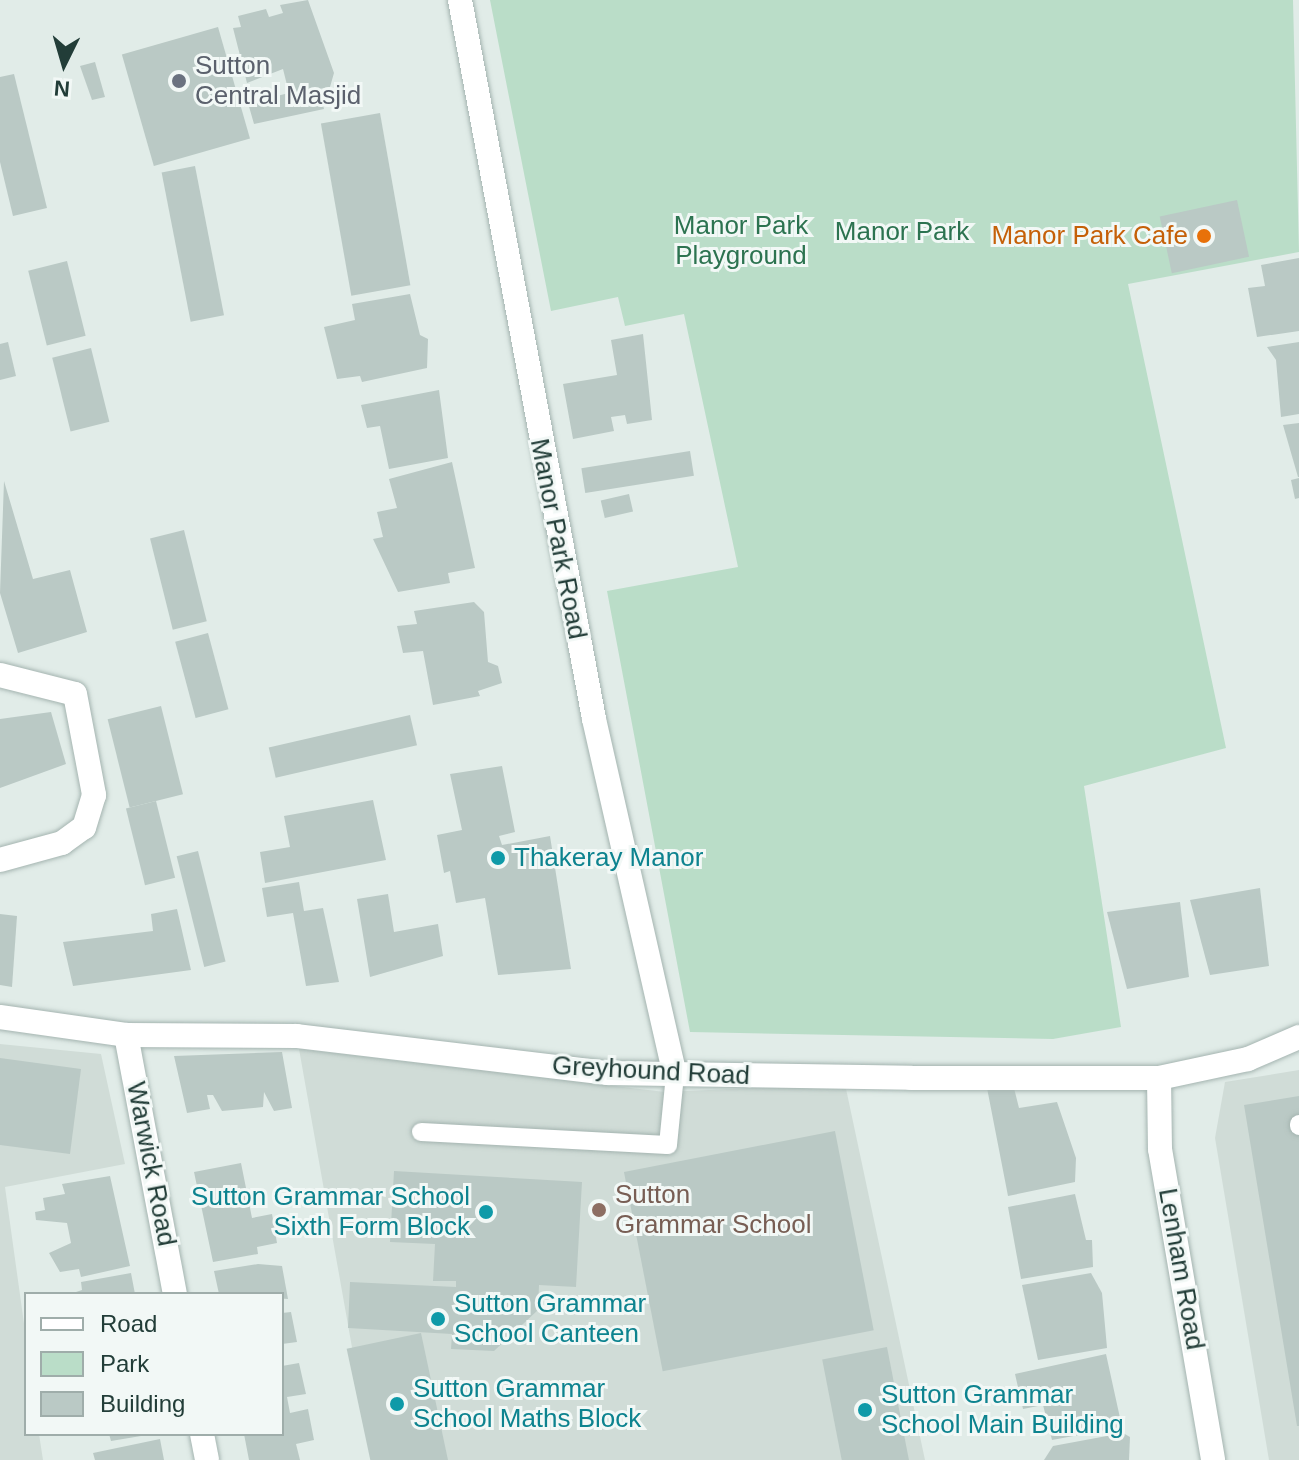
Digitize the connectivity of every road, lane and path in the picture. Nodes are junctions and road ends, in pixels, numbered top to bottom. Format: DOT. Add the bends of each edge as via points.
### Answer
graph roads {
  1 [pos="460,0"];
  2 [pos="0,675"];
  3 [pos="0,860"];
  4 [pos="0,1017"];
  5 [pos="126,1035"];
  6 [pos="1299,1037"];
  7 [pos="675,1075"];
  8 [pos="1159,1078"];
  9 [pos="421,1132"];
  10 [pos="175,1292"];
  11 [pos="202,1436"];
  12 [pos="207,1460"];
  13 [pos="1213,1460"];
  1 -- 7 [label="street, Manor Park Road" via="594,719"];
  2 -- 3 [label="street" via="75,694 94,795 84,827 62,843"];
  4 -- 5 [label="street, Greyhound Road"];
  5 -- 7 [label="street, Greyhound Road" via="297,1036"];
  5 -- 10 [label="street, Warwick Road"];
  6 -- 8 [label="street, Greyhound Road" via="1248,1059"];
  7 -- 8 [label="street, Greyhound Road"];
  7 -- 9 [label="lane" via="668,1145"];
  8 -- 13 [label="street, Lenham Road" via="1160,1149"];
  11 -- 12 [label="street"];
}
